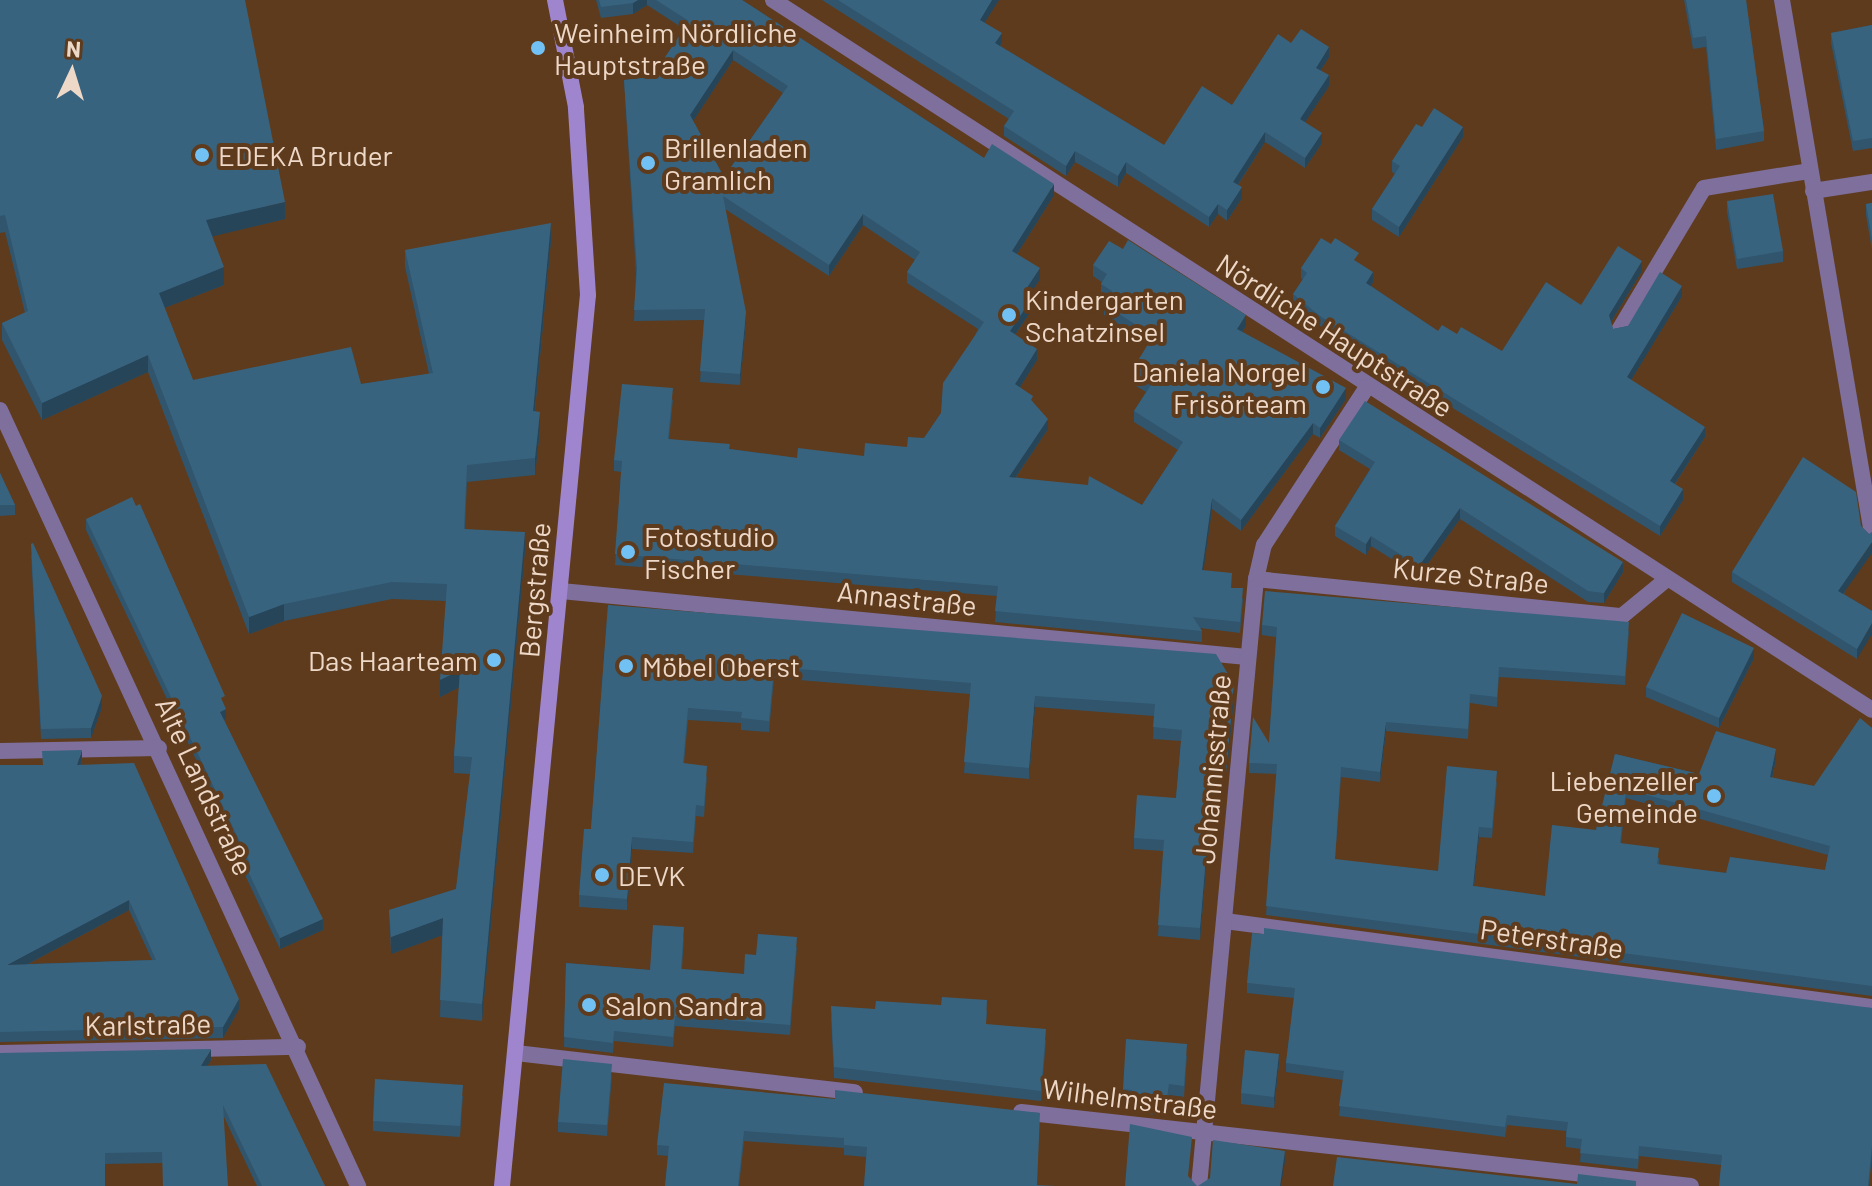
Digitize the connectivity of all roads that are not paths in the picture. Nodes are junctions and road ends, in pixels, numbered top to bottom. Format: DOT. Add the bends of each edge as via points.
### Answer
graph roads {
  1 [pos="555,0"];
  2 [pos="773,0"];
  3 [pos="1782,0"];
  4 [pos="1809,171"];
  5 [pos="1872,182"];
  6 [pos="1813,191"];
  7 [pos="1619,330"];
  8 [pos="1367,387"];
  9 [pos="0,410"];
  10 [pos="0,449"];
  11 [pos="18,449"];
  12 [pos="1872,534"];
  13 [pos="1256,579"];
  14 [pos="1667,579"];
  15 [pos="561,591"];
  16 [pos="1247,657"];
  17 [pos="1872,710"];
  18 [pos="159,748"];
  19 [pos="0,751"];
  20 [pos="1225,921"];
  21 [pos="1872,1007"];
  22 [pos="298,1047"];
  23 [pos="0,1053"];
  24 [pos="516,1053"];
  25 [pos="876,1095"];
  26 [pos="1001,1109"];
  27 [pos="1204,1133"];
  28 [pos="358,1186"];
  29 [pos="502,1186"];
  30 [pos="1199,1186"];
  31 [pos="1684,1186"];
  32 [pos="1691,1186"];
  1 -- 15 [label="main road, Bergstraße" via="576,107 588,295"];
  2 -- 8 [label="street, Nördliche Hauptstraße"];
  3 -- 4 [label="street"];
  4 -- 6 [label="street"];
  4 -- 7 [label="street" via="1704,188"];
  5 -- 6 [label="street"];
  6 -- 12 [label="street"];
  8 -- 13 [label="street, Johannisstraße" via="1264,545"];
  8 -- 14 [label="street, Nördliche Hauptstraße"];
  9 -- 11 [label="street, Alte Landstraße"];
  10 -- 11 [label="street"];
  11 -- 18 [label="street, Alte Landstraße"];
  13 -- 14 [label="street, Kurze Straße" via="1622,616"];
  13 -- 16 [label="street, Johannisstraße"];
  14 -- 17 [label="street, Nördliche Hauptstraße"];
  15 -- 16 [label="street, Annastraße"];
  15 -- 24 [label="main road, Bergstraße"];
  16 -- 20 [label="street, Johannisstraße"];
  18 -- 19 [label="street"];
  18 -- 22 [label="street, Alte Landstraße"];
  20 -- 21 [label="street, Peterstraße"];
  20 -- 27 [label="street, Johannisstraße"];
  22 -- 23 [label="street, Karlstraße"];
  22 -- 28 [label="street, Alte Landstraße"];
  24 -- 25 [label="street"];
  24 -- 29 [label="main road, Bergstraße"];
  26 -- 27 [label="street, Wilhelmstraße"];
  27 -- 30 [label="street, Johannisstraße"];
  27 -- 31 [label="street, Wilhelmstraße"];
  31 -- 32 [label="street, Wilhelmstraße"];
}
